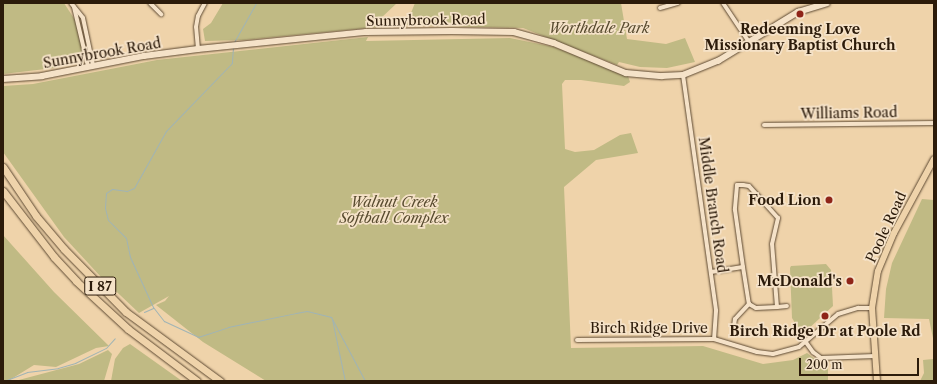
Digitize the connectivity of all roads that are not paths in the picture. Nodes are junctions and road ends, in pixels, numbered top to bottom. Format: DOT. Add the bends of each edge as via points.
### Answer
graph roads {
  1 [pos="150,3"];
  2 [pos="205,3"];
  3 [pos="678,3"];
  4 [pos="723,3"];
  5 [pos="827,3"];
  6 [pos="73,5"];
  7 [pos="660,8"];
  8 [pos="161,14"];
  9 [pos="87,31"];
  10 [pos="82,32"];
  11 [pos="749,42"];
  12 [pos="198,49"];
  13 [pos="91,66"];
  14 [pos="683,75"];
  15 [pos="3,80"];
  16 [pos="934,123"];
  17 [pos="764,125"];
  18 [pos="934,159"];
  19 [pos="3,168"];
  20 [pos="3,191"];
  21 [pos="743,267"];
  22 [pos="711,272"];
  23 [pos="749,304"];
  24 [pos="787,306"];
  25 [pos="777,307"];
  26 [pos="872,308"];
  27 [pos="734,326"];
  28 [pos="714,338"];
  29 [pos="577,340"];
  30 [pos="805,342"];
  31 [pos="875,356"];
  32 [pos="197,381"];
  33 [pos="220,381"];
  34 [pos="877,381"];
  1 -- 8 [label="street"];
  2 -- 12 [label="street" via="196,27"];
  3 -- 7 [label="street"];
  4 -- 11 [label="street"];
  5 -- 11 [label="main road, Sunnybrook Road" via="798,12"];
  6 -- 9 [label="street" via="79,10"];
  6 -- 10 [label="street"];
  9 -- 10 [label="street"];
  9 -- 13 [label="street"];
  10 -- 13 [label="street"];
  11 -- 14 [label="main road, Sunnybrook Road" via="718,61"];
  12 -- 13 [label="main road, Sunnybrook Road"];
  12 -- 14 [label="main road, Sunnybrook Road" via="366,32 514,32 554,43 626,73"];
  13 -- 15 [label="main road, Sunnybrook Road" via="42,76"];
  14 -- 22 [label="street, Middle Branch Road"];
  16 -- 17 [label="street, Williams Road"];
  18 -- 26 [label="main road, Poole Road" via="881,260"];
  19 -- 33 [label="highway, I 87" via="36,216 64,249 126,312"];
  20 -- 32 [label="highway, I 87" via="76,282 128,329"];
  21 -- 22 [label="street"];
  21 -- 23 [label="street"];
  21 -- 25 [label="street" via="735,210 737,185 748,186 778,218 772,244"];
  22 -- 28 [label="street, Middle Branch Road" via="716,311"];
  23 -- 25 [label="street" via="756,308"];
  23 -- 27 [label="street" via="735,319"];
  24 -- 25 [label="street"];
  26 -- 30 [label="street, Birch Ridge Drive" via="858,308 838,314"];
  26 -- 31 [label="main road, Poole Road"];
  28 -- 29 [label="street, Birch Ridge Drive"];
  28 -- 30 [label="street, Birch Ridge Drive" via="757,352 773,354 787,352"];
  30 -- 31 [label="street" via="821,358"];
  31 -- 34 [label="main road, Poole Road"];
}
